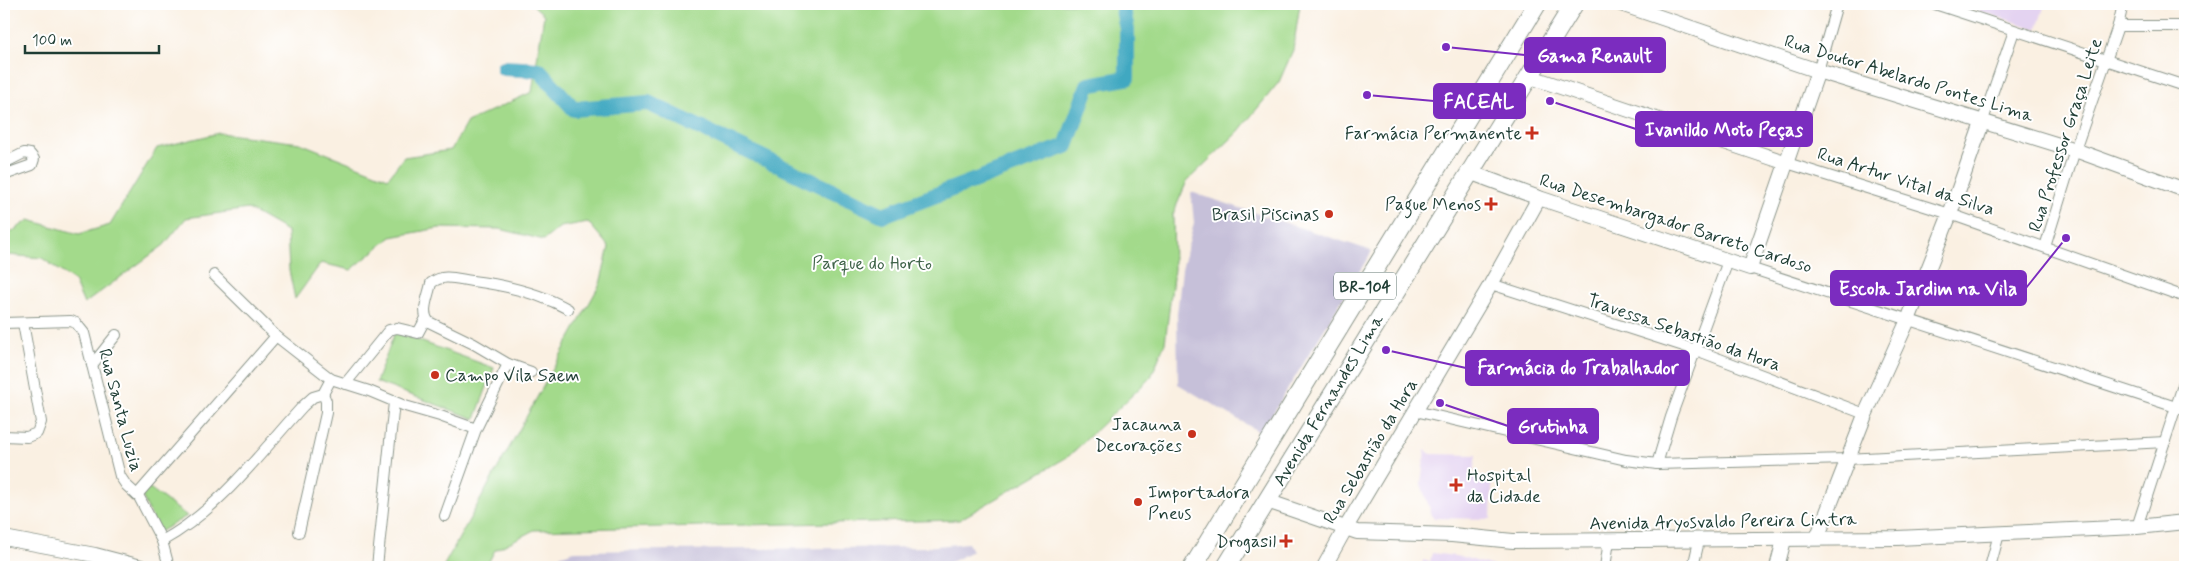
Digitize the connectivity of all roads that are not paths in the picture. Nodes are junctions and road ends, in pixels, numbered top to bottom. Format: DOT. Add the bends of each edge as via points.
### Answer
graph roads {
  1 [pos="1537,4"];
  2 [pos="1574,4"];
  3 [pos="1621,4"];
  4 [pos="1838,4"];
  5 [pos="1935,4"];
  6 [pos="2123,4"];
  7 [pos="2118,26"];
  8 [pos="2185,26"];
  9 [pos="2014,31"];
  10 [pos="2106,61"];
  11 [pos="1818,71"];
  12 [pos="1528,76"];
  13 [pos="2185,86"];
  14 [pos="1983,120"];
  15 [pos="2075,150"];
  16 [pos="1787,162"];
  17 [pos="4,163"];
  18 [pos="1469,172"];
  19 [pos="4,175"];
  20 [pos="2185,190"];
  21 [pos="1539,198"];
  22 [pos="1950,214"];
  23 [pos="2045,247"];
  24 [pos="1728,261"];
  25 [pos="1750,268"];
  26 [pos="214,275"];
  27 [pos="1491,284"];
  28 [pos="2185,298"];
  29 [pos="568,309"];
  30 [pos="426,318"];
  31 [pos="1908,320"];
  32 [pos="4,323"];
  33 [pos="23,323"];
  34 [pos="116,335"];
  35 [pos="276,336"];
  36 [pos="1696,350"];
  37 [pos="508,364"];
  38 [pos="92,365"];
  39 [pos="531,372"];
  40 [pos="331,379"];
  41 [pos="2185,379"];
  42 [pos="345,384"];
  43 [pos="323,394"];
  44 [pos="394,402"];
  45 [pos="2180,408"];
  46 [pos="1415,411"];
  47 [pos="1865,414"];
  48 [pos="476,429"];
  49 [pos="4,436"];
  50 [pos="2165,442"];
  51 [pos="1847,459"];
  52 [pos="1657,464"];
  53 [pos="137,495"];
  54 [pos="1267,501"];
  55 [pos="445,516"];
  56 [pos="2185,522"];
  57 [pos="2137,527"];
  58 [pos="1345,528"];
  59 [pos="299,532"];
  60 [pos="1999,534"];
  61 [pos="4,538"];
  62 [pos="1816,538"];
  63 [pos="1699,540"];
  64 [pos="1784,540"];
  65 [pos="162,541"];
  66 [pos="1609,541"];
  67 [pos="141,567"];
  68 [pos="169,567"];
  69 [pos="377,567"];
  70 [pos="1193,567"];
  71 [pos="1226,567"];
  72 [pos="1324,567"];
  73 [pos="1605,567"];
  74 [pos="1693,567"];
  75 [pos="1777,567"];
  76 [pos="1990,567"];
  1 -- 70 [label="highway, Avenida Fernandes Lima / BR-104"];
  2 -- 12 [label="highway, Avenida Fernandes Lima / BR-104"];
  3 -- 11 [label="street, Rua Doutor Abelardo Pontes Lima"];
  4 -- 11 [label="street"];
  5 -- 9 [label="street"];
  6 -- 7 [label="street, Rua Professor Graça Leite"];
  7 -- 8 [label="street"];
  7 -- 10 [label="street, Rua Professor Graça Leite"];
  9 -- 10 [label="street"];
  9 -- 14 [label="street"];
  10 -- 13 [label="street"];
  10 -- 15 [label="street, Rua Professor Graça Leite"];
  11 -- 14 [label="street, Rua Doutor Abelardo Pontes Lima"];
  11 -- 16 [label="street"];
  12 -- 16 [label="street, Rua Artur Vital da Silva"];
  12 -- 18 [label="highway, Avenida Fernandes Lima / BR-104"];
  14 -- 15 [label="street, Rua Doutor Abelardo Pontes Lima"];
  14 -- 22 [label="street"];
  15 -- 20 [label="street, Rua Doutor Abelardo Pontes Lima"];
  15 -- 23 [label="street, Rua Professor Graça Leite"];
  16 -- 22 [label="street, Rua Artur Vital da Silva"];
  16 -- 25 [label="street"];
  17 -- 19 [label="street" via="24,153 34,159 32,165"];
  18 -- 21 [label="street, Rua Desembargador Barreto Cardoso"];
  18 -- 54 [label="highway, Avenida Fernandes Lima / BR-104"];
  21 -- 24 [label="street, Rua Desembargador Barreto Cardoso"];
  21 -- 27 [label="street, Rua Sebastião da Hora"];
  22 -- 23 [label="street, Rua Artur Vital da Silva"];
  22 -- 31 [label="street"];
  23 -- 28 [label="street, Rua Artur Vital da Silva"];
  24 -- 25 [label="street, Rua Desembargador Barreto Cardoso"];
  24 -- 36 [label="street"];
  25 -- 31 [label="street, Rua Desembargador Barreto Cardoso"];
  26 -- 35 [label="street"];
  27 -- 36 [label="street, Travessa Sebastião da Hora"];
  27 -- 46 [label="street, Rua Sebastião da Hora"];
  29 -- 30 [label="street" via="497,283 443,277 430,287"];
  30 -- 37 [label="street"];
  30 -- 42 [label="street" via="418,333 397,328 390,330"];
  31 -- 45 [label="street, Rua Desembargador Barreto Cardoso"];
  31 -- 47 [label="street"];
  32 -- 33 [label="street"];
  33 -- 38 [label="street, Rua Santa Luzia" via="71,321 85,337"];
  33 -- 49 [label="street" via="41,422 37,433 26,437"];
  34 -- 38 [label="street"];
  35 -- 40 [label="street"];
  35 -- 53 [label="street"];
  36 -- 47 [label="street, Travessa Sebastião da Hora"];
  36 -- 52 [label="street"];
  37 -- 39 [label="street"];
  37 -- 48 [label="street"];
  38 -- 53 [label="street, Rua Santa Luzia" via="120,476"];
  40 -- 42 [label="street"];
  40 -- 43 [label="street"];
  41 -- 45 [label="street"];
  42 -- 44 [label="street"];
  43 -- 59 [label="street" via="326,413"];
  43 -- 65 [label="street" via="313,397 304,406 210,507"];
  44 -- 48 [label="street"];
  44 -- 69 [label="street"];
  45 -- 50 [label="street"];
  46 -- 52 [label="street" via="1626,460"];
  46 -- 58 [label="street, Rua Sebastião da Hora"];
  47 -- 51 [label="street"];
  48 -- 55 [label="street"];
  50 -- 51 [label="street"];
  50 -- 57 [label="street"];
  51 -- 52 [label="street"];
  51 -- 62 [label="street"];
  53 -- 65 [label="street, Rua Santa Luzia"];
  54 -- 58 [label="street, Avenida Aryosvaldo Pereira Cintra"];
  54 -- 71 [label="highway, Avenida Fernandes Lima / BR-104"];
  56 -- 57 [label="street, Avenida Aryosvaldo Pereira Cintra"];
  57 -- 60 [label="street, Avenida Aryosvaldo Pereira Cintra"];
  58 -- 66 [label="street, Avenida Aryosvaldo Pereira Cintra" via="1357,532 1513,541"];
  58 -- 72 [label="street, Rua Sebastião da Hora"];
  60 -- 62 [label="street, Avenida Aryosvaldo Pereira Cintra"];
  60 -- 76 [label="street"];
  61 -- 67 [label="street"];
  62 -- 64 [label="street, Avenida Aryosvaldo Pereira Cintra"];
  63 -- 64 [label="street, Avenida Aryosvaldo Pereira Cintra"];
  63 -- 66 [label="street, Avenida Aryosvaldo Pereira Cintra"];
  63 -- 74 [label="street"];
  64 -- 75 [label="street"];
  65 -- 68 [label="street, Rua Santa Luzia"];
  66 -- 73 [label="street"];
}
